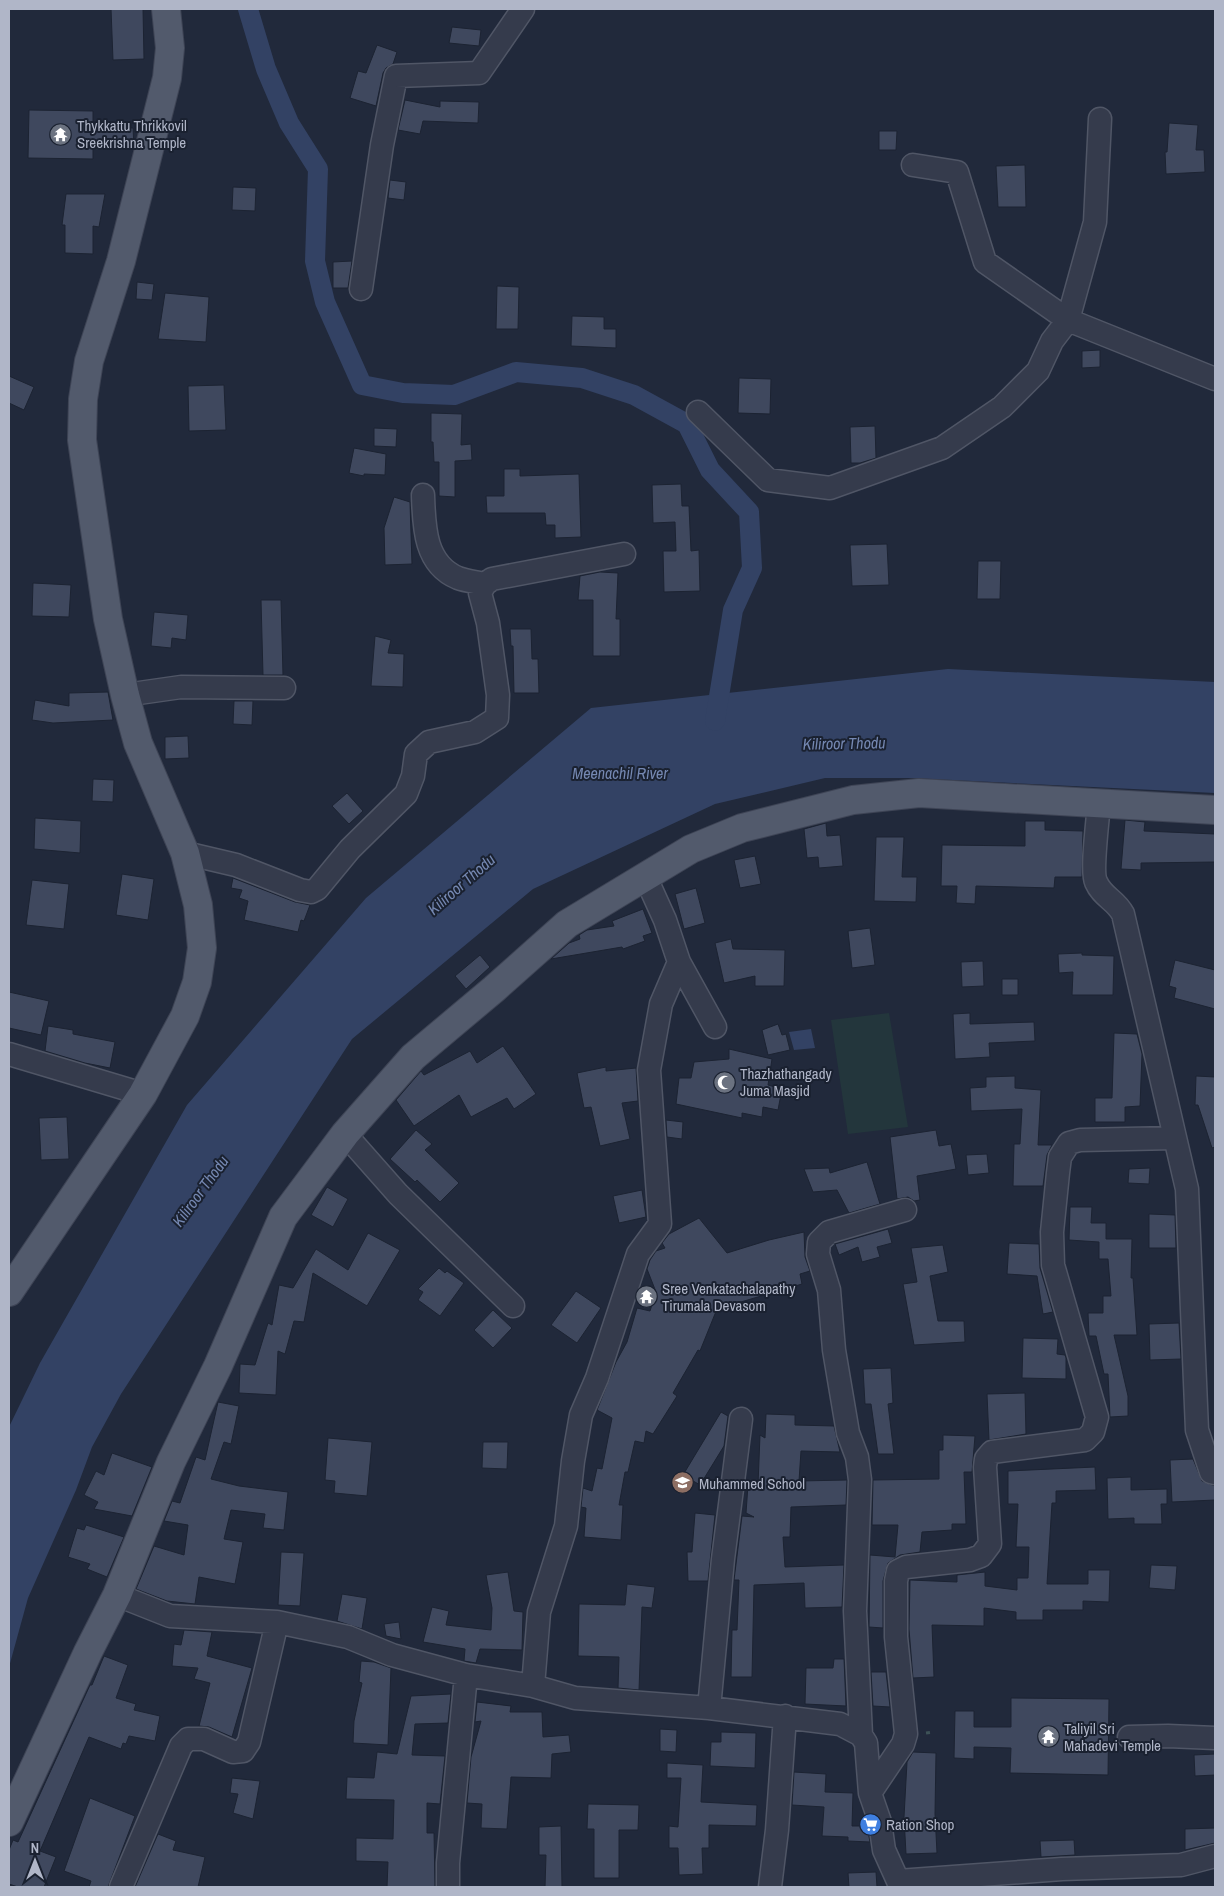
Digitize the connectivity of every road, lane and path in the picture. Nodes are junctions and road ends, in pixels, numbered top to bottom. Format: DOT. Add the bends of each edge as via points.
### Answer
graph roads {
  1 [pos="166,9"];
  2 [pos="523,9"];
  3 [pos="1100,119"];
  4 [pos="913,165"];
  5 [pos="361,289"];
  6 [pos="1068,320"];
  7 [pos="1215,379"];
  8 [pos="698,412"];
  9 [pos="424,495"];
  10 [pos="624,554"];
  11 [pos="485,584"];
  12 [pos="284,688"];
  13 [pos="125,695"];
  14 [pos="1099,803"];
  15 [pos="1215,810"];
  16 [pos="185,853"];
  17 [pos="646,878"];
  18 [pos="679,962"];
  19 [pos="715,1027"];
  20 [pos="9,1054"];
  21 [pos="143,1094"];
  22 [pos="345,1134"];
  23 [pos="1175,1138"];
  24 [pos="905,1210"];
  25 [pos="9,1292"];
  26 [pos="513,1306"];
  27 [pos="741,1418"];
  28 [pos="1215,1473"];
  29 [pos="117,1595"];
  30 [pos="277,1622"];
  31 [pos="466,1676"];
  32 [pos="533,1686"];
  33 [pos="709,1708"];
  34 [pos="785,1716"];
  35 [pos="861,1735"];
  36 [pos="1129,1737"];
  37 [pos="1215,1738"];
  38 [pos="870,1792"];
  39 [pos="9,1822"];
  40 [pos="1215,1856"];
  41 [pos="899,1884"];
  42 [pos="121,1887"];
  43 [pos="448,1887"];
  44 [pos="770,1887"];
  1 -- 13 [label="main road" via="170,48 167,78 121,261 89,361 83,399 82,440 108,619"];
  2 -- 5 [label="street" via="479,72 396,76 382,145"];
  3 -- 6 [label="street" via="1095,222"];
  4 -- 6 [label="street" via="957,172 984,262"];
  6 -- 7 [label="street"];
  6 -- 8 [label="street" via="1052,342 1038,371 1002,407 942,448 830,488 768,480"];
  9 -- 11 [label="street" via="425,535 435,560 458,578"];
  10 -- 11 [label="street" via="492,579"];
  11 -- 16 [label="street" via="480,593 488,623 498,696 497,718 475,732 429,742 416,754 406,794 350,849 317,889 311,892 300,890 236,865"];
  12 -- 13 [label="street" via="181,688"];
  13 -- 16 [label="main road" via="138,743"];
  14 -- 15 [label="main road"];
  14 -- 17 [label="main road" via="919,793 853,800 742,828 691,849"];
  14 -- 23 [label="street" via="1095,881 1104,896 1117,903 1123,914"];
  16 -- 21 [label="main road" via="198,905 202,948 197,982 185,1016"];
  17 -- 18 [label="street"];
  17 -- 22 [label="main road" via="567,924 413,1057"];
  18 -- 19 [label="street"];
  18 -- 32 [label="street" via="661,1004 649,1070 660,1224 638,1254 597,1378 581,1415 566,1526 539,1612"];
  20 -- 21 [label="street"];
  21 -- 25 [label="main road"];
  22 -- 26 [label="street" via="398,1194"];
  22 -- 29 [label="main road" via="283,1217 218,1366 171,1462"];
  23 -- 28 [label="street" via="1187,1189 1197,1430 1211,1472"];
  23 -- 38 [label="street" via="1080,1140 1069,1143 1060,1157 1051,1248 1053,1265 1097,1417 1093,1432 1086,1440 992,1452 986,1458 985,1467 990,1544 981,1556 906,1567 898,1571 896,1637 906,1734 903,1744"];
  24 -- 35 [label="street" via="829,1232 819,1242 818,1254 829,1290 834,1350 848,1433 857,1457 860,1480 855,1611"];
  27 -- 33 [label="street"];
  29 -- 30 [label="street" via="170,1616"];
  29 -- 39 [label="main road"];
  30 -- 31 [label="street" via="348,1637 392,1655"];
  30 -- 42 [label="street" via="249,1742 243,1751 233,1752 204,1739 188,1739 181,1746"];
  31 -- 32 [label="street"];
  31 -- 43 [label="street"];
  32 -- 33 [label="street" via="575,1698"];
  33 -- 34 [label="street"];
  34 -- 35 [label="street" via="840,1724"];
  34 -- 44 [label="street"];
  35 -- 38 [label="street" via="868,1750"];
  36 -- 37 [label="street"];
  38 -- 41 [label="street" via="880,1822 884,1850"];
  40 -- 41 [label="street" via="1181,1865 1062,1869"];
}
